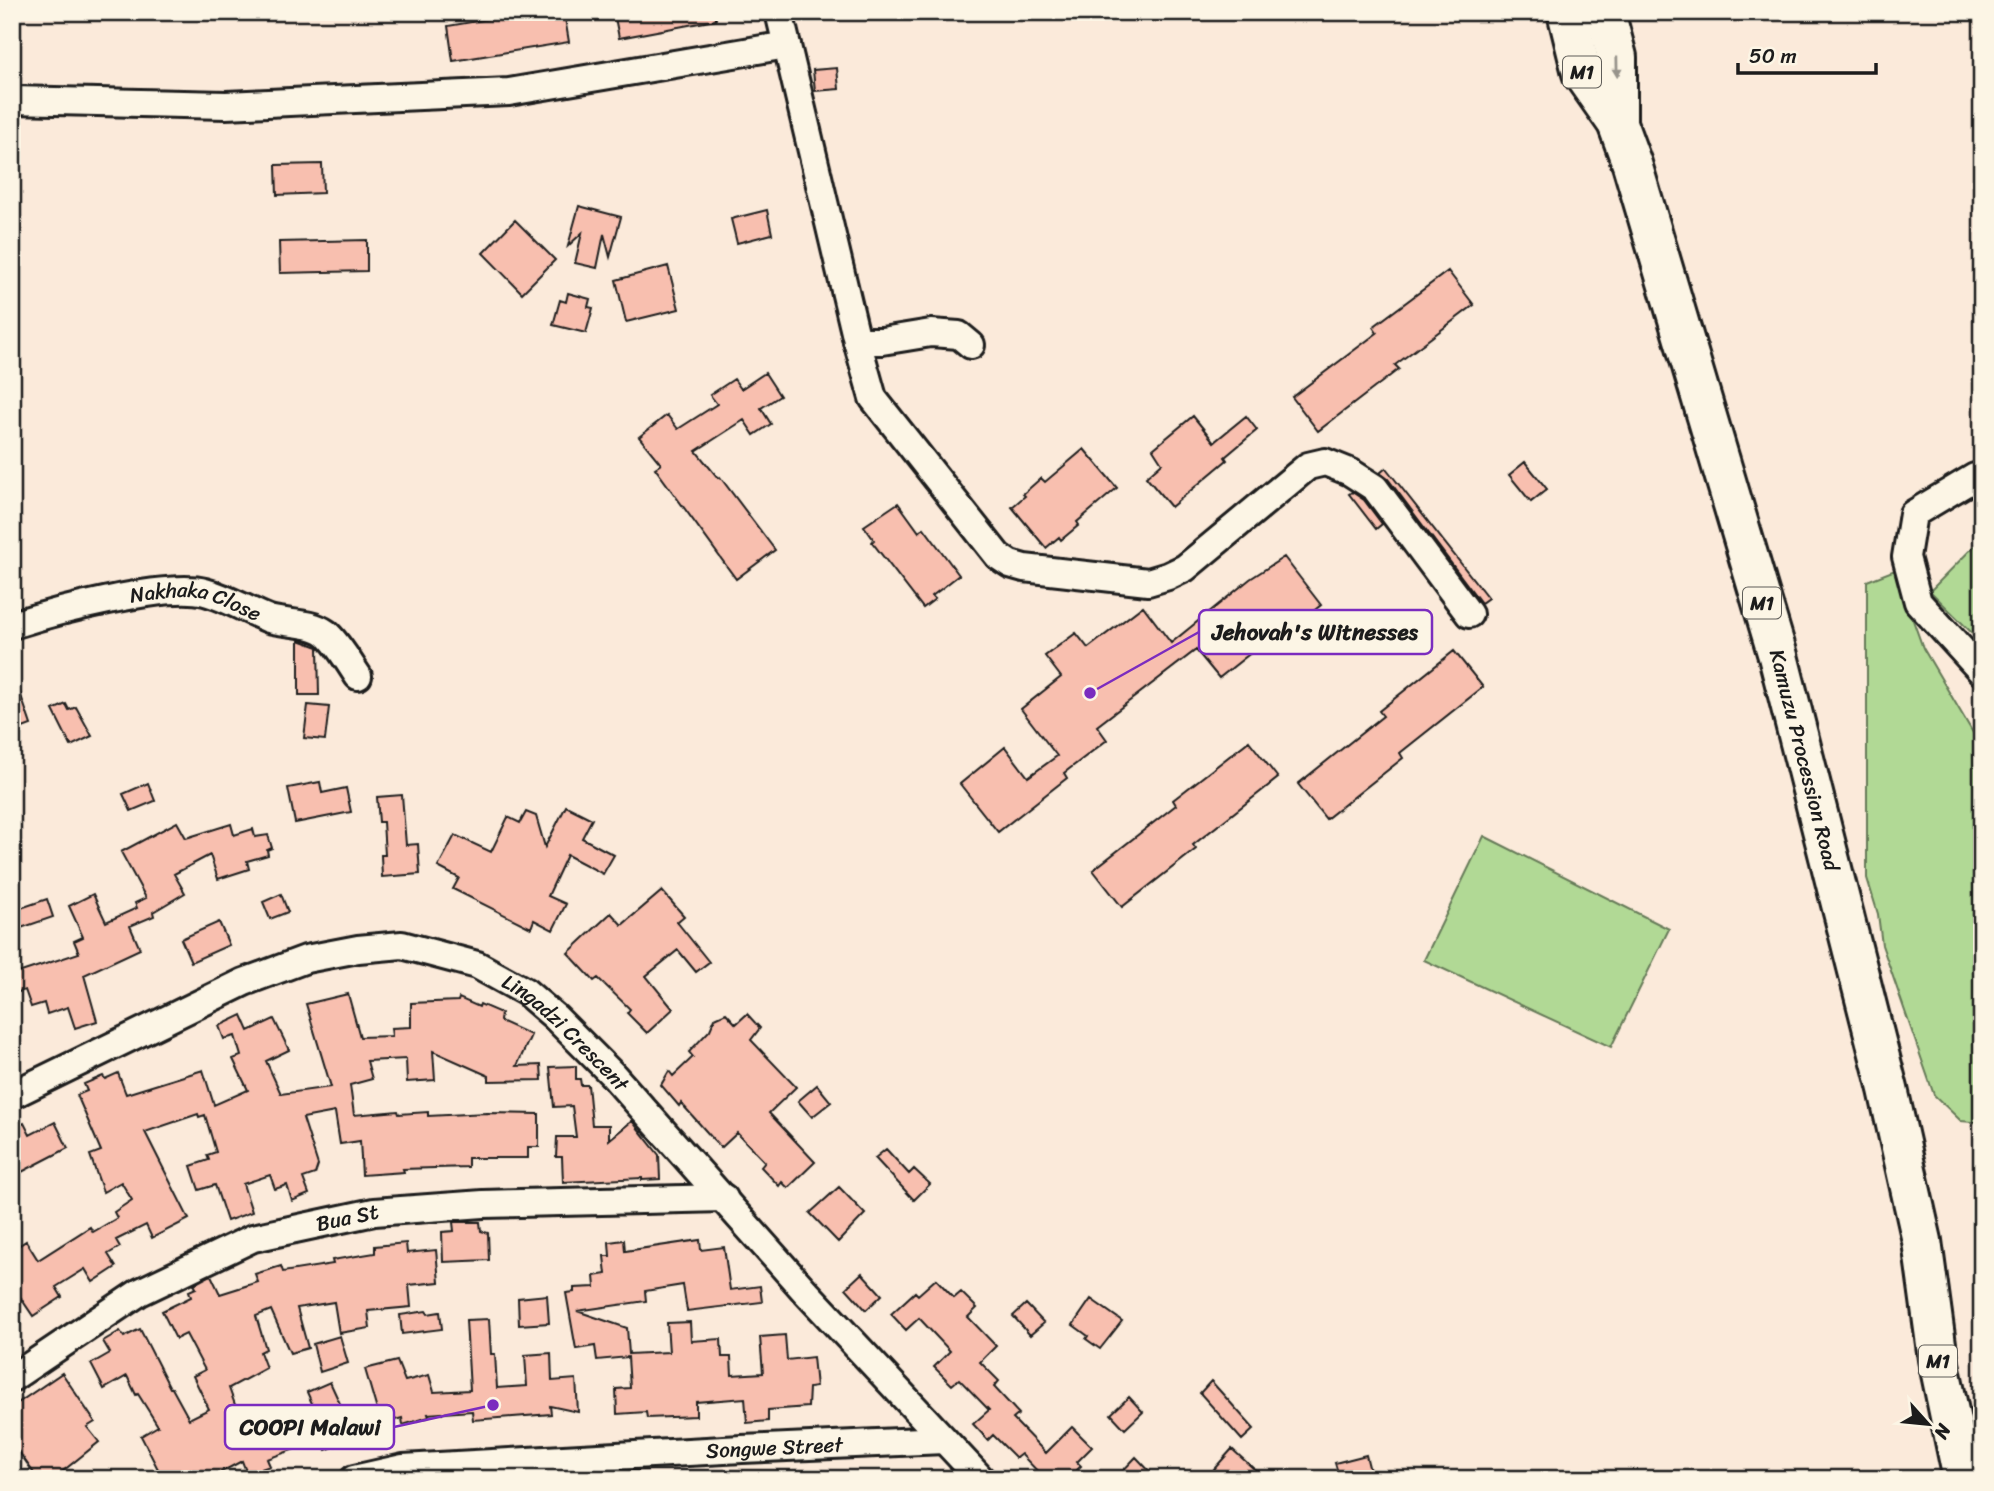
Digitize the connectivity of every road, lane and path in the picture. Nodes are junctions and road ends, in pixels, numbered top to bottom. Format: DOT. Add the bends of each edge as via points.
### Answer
graph roads {
  1 [pos="779,12"];
  2 [pos="1567,12"];
  3 [pos="1605,12"];
  4 [pos="787,45"];
  5 [pos="12,100"];
  6 [pos="1617,123"];
  7 [pos="857,341"];
  8 [pos="971,345"];
  9 [pos="1982,476"];
  10 [pos="1469,614"];
  11 [pos="12,625"];
  12 [pos="1982,672"];
  13 [pos="358,676"];
  14 [pos="12,1095"];
  15 [pos="724,1198"];
  16 [pos="1919,1229"];
  17 [pos="12,1378"];
  18 [pos="944,1440"];
  19 [pos="1982,1465"];
  20 [pos="354,1479"];
  21 [pos="981,1479"];
  22 [pos="1963,1479"];
  1 -- 4 [label="street"];
  2 -- 6 [label="highway, Kamuzu Procession Road / M1" via="1582,73"];
  3 -- 6 [label="highway, Kamuzu Procession Road / M1, one-way" via="1617,57"];
  4 -- 5 [label="street" via="509,92 226,105"];
  4 -- 7 [label="street"];
  6 -- 16 [label="highway, Kamuzu Procession Road / M1" via="1778,656"];
  7 -- 8 [label="street" via="931,333 959,335"];
  7 -- 10 [label="street" via="873,398 998,556 1010,564 1148,582 1168,576 1185,568 1308,466 1325,462 1375,488"];
  9 -- 12 [label="street" via="1913,514 1906,557 1918,602"];
  11 -- 13 [label="street, Nakhaka Close" via="136,596 204,592 272,620 326,634"];
  14 -- 15 [label="street, Lingadzi Crescent" via="256,977 306,959 402,945 477,965 526,992 612,1074"];
  15 -- 17 [label="street, Bua St" via="483,1204 374,1212 253,1238 140,1292"];
  15 -- 18 [label="street, Lingadzi Crescent"];
  16 -- 19 [label="highway, Kamuzu Procession Road / M1" via="1940,1283"];
  16 -- 22 [label="highway, Kamuzu Procession Road / M1" via="1938,1359"];
  18 -- 20 [label="street, Songwe Street" via="403,1468"];
  18 -- 21 [label="street, Lingadzi Crescent"];
}
